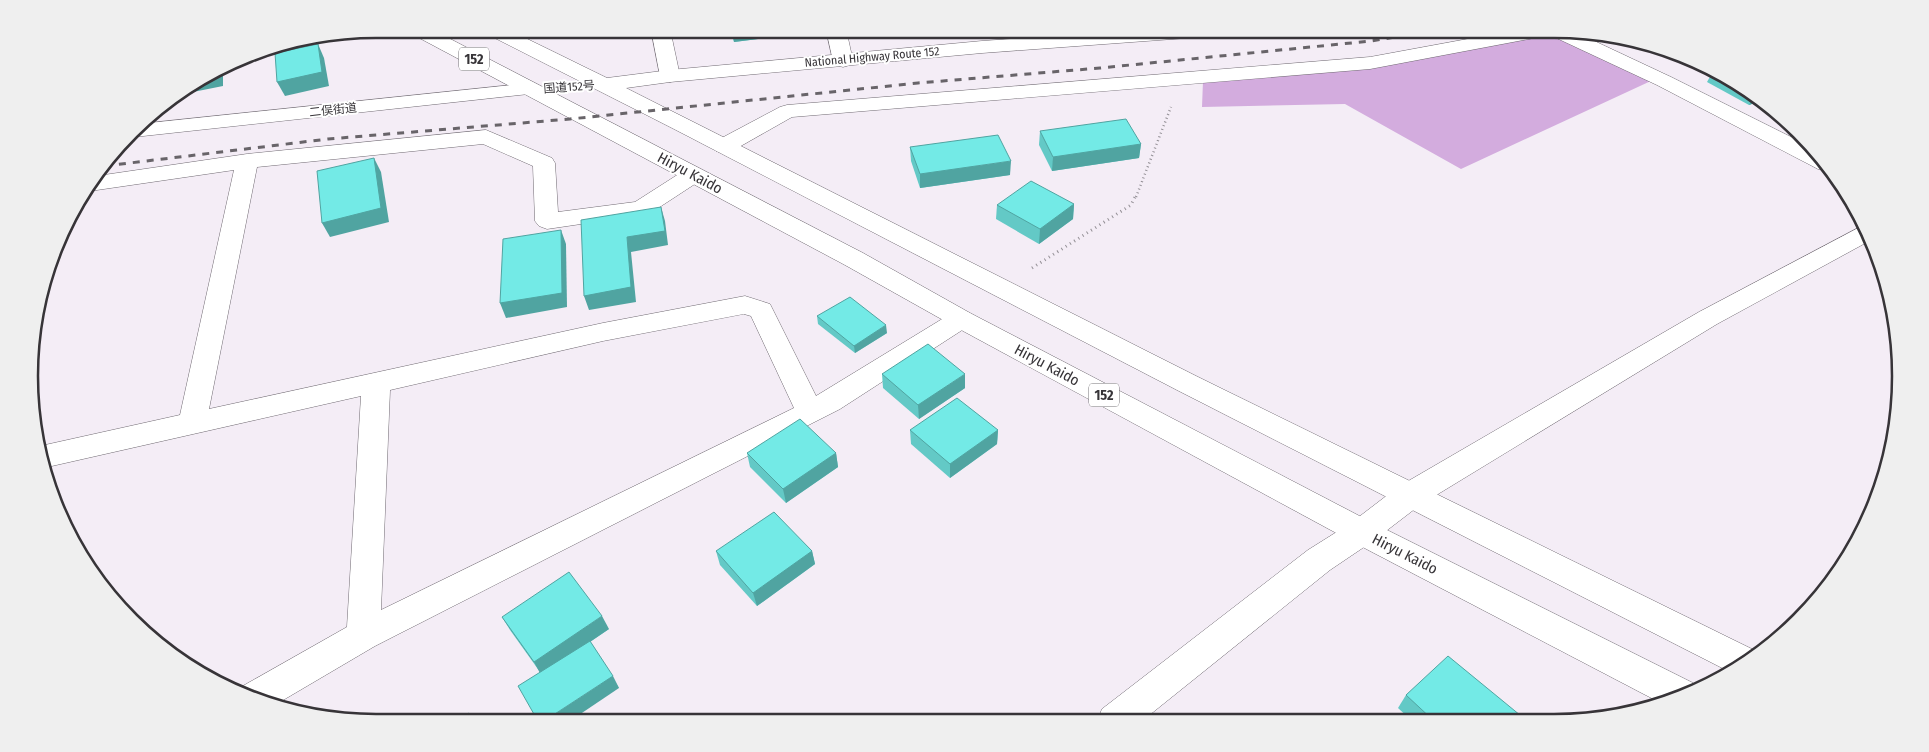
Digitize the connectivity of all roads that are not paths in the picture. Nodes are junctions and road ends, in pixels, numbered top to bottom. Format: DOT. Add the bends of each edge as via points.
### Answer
graph roads {
  1 [pos="434,38"];
  2 [pos="511,38"];
  3 [pos="662,38"];
  4 [pos="838,38"];
  5 [pos="1105,38"];
  6 [pos="1504,38"];
  7 [pos="1571,38"];
  8 [pos="843,60"];
  9 [pos="670,76"];
  10 [pos="606,84"];
  11 [pos="531,90"];
  12 [pos="145,130"];
  13 [pos="724,146"];
  14 [pos="1809,155"];
  15 [pos="246,162"];
  16 [pos="693,175"];
  17 [pos="98,183"];
  18 [pos="1861,235"];
  19 [pos="961,319"];
  20 [pos="376,384"];
  21 [pos="810,412"];
  22 [pos="192,424"];
  23 [pos="47,455"];
  24 [pos="1409,496"];
  25 [pos="1362,532"];
  26 [pos="363,635"];
  27 [pos="1738,659"];
  28 [pos="1675,692"];
  29 [pos="261,695"];
  30 [pos="1124,714"];
  1 -- 11 [label="main road, Hiryu Kaido / 152"];
  2 -- 10 [label="main road, 152"];
  3 -- 9 [label="main road"];
  4 -- 8 [label="main road"];
  5 -- 8 [label="main road, National Highway Route 152"];
  6 -- 13 [label="main road" via="1370,63 787,111"];
  7 -- 14 [label="main road"];
  8 -- 9 [label="main road, National Highway Route 152"];
  9 -- 10 [label="main road, National Highway Route 152"];
  10 -- 11 [label="main road, 国道152号"];
  10 -- 13 [label="main road, 152"];
  11 -- 12 [label="main road, 二俣街道"];
  11 -- 16 [label="main road, Hiryu Kaido / 152"];
  13 -- 24 [label="main road, 152"];
  15 -- 16 [label="main road" via="486,137 544,163 547,221 641,209"];
  15 -- 17 [label="main road"];
  15 -- 22 [label="main road"];
  16 -- 19 [label="main road, Hiryu Kaido / 152"];
  18 -- 24 [label="main road" via="1708,318"];
  19 -- 21 [label="main road"];
  19 -- 25 [label="main road, Hiryu Kaido / 152"];
  20 -- 21 [label="main road" via="603,332 745,305 762,310"];
  20 -- 22 [label="main road"];
  20 -- 26 [label="main road"];
  21 -- 26 [label="main road"];
  22 -- 23 [label="main road"];
  24 -- 25 [label="main road"];
  24 -- 27 [label="main road, 152"];
  25 -- 28 [label="main road, Hiryu Kaido / 152"];
  25 -- 30 [label="main road" via="1319,560"];
  26 -- 29 [label="main road"];
}
